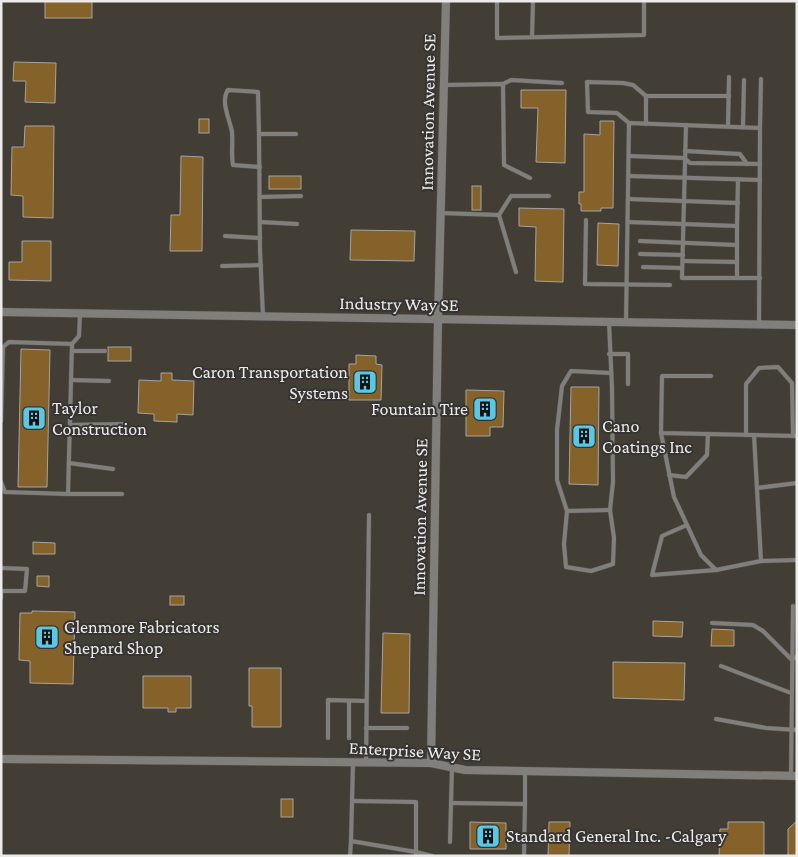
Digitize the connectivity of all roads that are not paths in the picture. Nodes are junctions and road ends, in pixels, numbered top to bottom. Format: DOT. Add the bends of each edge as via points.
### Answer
graph roads {
  1 [pos="446,1"];
  2 [pos="497,1"];
  3 [pos="533,1"];
  4 [pos="644,1"];
  5 [pos="532,37"];
  6 [pos="729,77"];
  7 [pos="761,79"];
  8 [pos="744,80"];
  9 [pos="562,82"];
  10 [pos="503,84"];
  11 [pos="443,85"];
  12 [pos="646,96"];
  13 [pos="729,96"];
  14 [pos="630,123"];
  15 [pos="646,124"];
  16 [pos="686,125"];
  17 [pos="728,126"];
  18 [pos="743,127"];
  19 [pos="760,128"];
  20 [pos="259,134"];
  21 [pos="296,134"];
  22 [pos="684,151"];
  23 [pos="629,156"];
  24 [pos="684,158"];
  25 [pos="747,164"];
  26 [pos="760,164"];
  27 [pos="260,167"];
  28 [pos="628,176"];
  29 [pos="684,177"];
  30 [pos="530,178"];
  31 [pos="738,179"];
  32 [pos="760,180"];
  33 [pos="301,196"];
  34 [pos="549,196"];
  35 [pos="260,197"];
  36 [pos="628,199"];
  37 [pos="684,201"];
  38 [pos="738,203"];
  39 [pos="440,213"];
  40 [pos="499,215"];
  41 [pos="586,220"];
  42 [pos="260,222"];
  43 [pos="628,222"];
  44 [pos="297,224"];
  45 [pos="683,225"];
  46 [pos="737,226"];
  47 [pos="225,236"];
  48 [pos="260,238"];
  49 [pos="640,241"];
  50 [pos="683,242"];
  51 [pos="737,245"];
  52 [pos="640,254"];
  53 [pos="683,255"];
  54 [pos="682,260"];
  55 [pos="737,262"];
  56 [pos="222,266"];
  57 [pos="261,266"];
  58 [pos="643,267"];
  59 [pos="682,268"];
  60 [pos="516,272"];
  61 [pos="737,278"];
  62 [pos="760,278"];
  63 [pos="627,284"];
  64 [pos="670,285"];
  65 [pos="1,312"];
  66 [pos="80,313"];
  67 [pos="263,316"];
  68 [pos="438,319"];
  69 [pos="609,322"];
  70 [pos="626,322"];
  71 [pos="759,325"];
  72 [pos="797,325"];
  73 [pos="72,344"];
  74 [pos="72,351"];
  75 [pos="105,351"];
  76 [pos="609,354"];
  77 [pos="611,373"];
  78 [pos="712,376"];
  79 [pos="71,380"];
  80 [pos="109,380"];
  81 [pos="628,384"];
  82 [pos="1,422"];
  83 [pos="125,424"];
  84 [pos="70,425"];
  85 [pos="661,433"];
  86 [pos="708,434"];
  87 [pos="746,435"];
  88 [pos="754,435"];
  89 [pos="795,436"];
  90 [pos="69,464"];
  91 [pos="112,469"];
  92 [pos="669,476"];
  93 [pos="1,482"];
  94 [pos="797,483"];
  95 [pos="757,488"];
  96 [pos="68,494"];
  97 [pos="122,494"];
  98 [pos="610,510"];
  99 [pos="567,511"];
  100 [pos="369,515"];
  101 [pos="687,524"];
  102 [pos="797,560"];
  103 [pos="761,561"];
  104 [pos="1,568"];
  105 [pos="716,570"];
  106 [pos="1,591"];
  107 [pos="1,598"];
  108 [pos="793,606"];
  109 [pos="712,623"];
  110 [pos="797,656"];
  111 [pos="792,660"];
  112 [pos="721,666"];
  113 [pos="791,693"];
  114 [pos="349,701"];
  115 [pos="366,701"];
  116 [pos="716,719"];
  117 [pos="366,728"];
  118 [pos="407,728"];
  119 [pos="791,730"];
  120 [pos="797,730"];
  121 [pos="328,738"];
  122 [pos="349,738"];
  123 [pos="1,758"];
  124 [pos="353,762"];
  125 [pos="366,762"];
  126 [pos="431,763"];
  127 [pos="452,767"];
  128 [pos="525,771"];
  129 [pos="794,776"];
  130 [pos="352,801"];
  131 [pos="451,803"];
  132 [pos="524,804"];
  133 [pos="350,842"];
  134 [pos="450,842"];
  135 [pos="416,854"];
  136 [pos="350,856"];
  137 [pos="432,856"];
  138 [pos="524,856"];
  1 -- 11 [label="street, Innovation Avenue SE"];
  2 -- 5 [label="lane" via="497,38"];
  3 -- 5 [label="lane"];
  4 -- 5 [label="lane" via="644,35"];
  6 -- 13 [label="lane"];
  7 -- 19 [label="lane"];
  8 -- 18 [label="lane"];
  9 -- 10 [label="lane" via="511,80"];
  10 -- 11 [label="lane"];
  10 -- 30 [label="lane" via="504,165"];
  11 -- 39 [label="street, Innovation Avenue SE"];
  12 -- 13 [label="lane"];
  12 -- 14 [label="lane" via="633,85 587,82 588,112 616,112"];
  12 -- 15 [label="lane"];
  13 -- 17 [label="lane"];
  14 -- 15 [label="lane"];
  14 -- 23 [label="lane"];
  15 -- 16 [label="lane"];
  16 -- 17 [label="lane"];
  16 -- 22 [label="lane"];
  17 -- 18 [label="lane"];
  18 -- 19 [label="lane"];
  19 -- 26 [label="lane"];
  20 -- 21 [label="lane"];
  20 -- 27 [label="lane"];
  20 -- 27 [label="lane" via="258,92 228,90 225,94 232,133 233,164"];
  22 -- 24 [label="lane"];
  22 -- 25 [label="lane" via="740,154"];
  23 -- 24 [label="lane"];
  23 -- 28 [label="lane"];
  24 -- 25 [label="lane" via="690,163"];
  24 -- 29 [label="lane"];
  25 -- 26 [label="lane"];
  26 -- 32 [label="lane"];
  27 -- 35 [label="lane"];
  28 -- 29 [label="lane"];
  28 -- 36 [label="lane"];
  29 -- 31 [label="lane"];
  29 -- 37 [label="lane"];
  31 -- 32 [label="lane"];
  31 -- 38 [label="lane"];
  32 -- 62 [label="lane"];
  33 -- 35 [label="lane"];
  34 -- 40 [label="lane" via="511,196"];
  35 -- 42 [label="lane"];
  36 -- 37 [label="lane"];
  36 -- 43 [label="lane"];
  37 -- 38 [label="lane"];
  37 -- 45 [label="lane"];
  38 -- 46 [label="lane"];
  39 -- 40 [label="lane"];
  39 -- 68 [label="street, Innovation Avenue SE"];
  40 -- 60 [label="lane"];
  41 -- 63 [label="lane" via="585,284"];
  42 -- 44 [label="lane"];
  42 -- 48 [label="lane"];
  43 -- 45 [label="lane"];
  43 -- 63 [label="lane"];
  45 -- 46 [label="lane"];
  45 -- 50 [label="lane"];
  46 -- 51 [label="lane"];
  47 -- 48 [label="lane"];
  48 -- 57 [label="lane"];
  49 -- 50 [label="lane"];
  50 -- 51 [label="lane"];
  50 -- 53 [label="lane"];
  51 -- 55 [label="lane"];
  52 -- 53 [label="lane"];
  53 -- 54 [label="lane"];
  54 -- 55 [label="lane"];
  54 -- 59 [label="lane"];
  55 -- 61 [label="lane"];
  56 -- 57 [label="lane"];
  57 -- 67 [label="lane"];
  58 -- 59 [label="lane"];
  59 -- 61 [label="lane" via="682,278"];
  61 -- 62 [label="lane"];
  62 -- 71 [label="lane"];
  63 -- 64 [label="lane"];
  63 -- 70 [label="lane"];
  65 -- 66 [label="street, Industry Way SE"];
  66 -- 67 [label="street, Industry Way SE"];
  66 -- 73 [label="lane" via="79,336"];
  67 -- 68 [label="street, Industry Way SE"];
  68 -- 69 [label="street, Industry Way SE"];
  68 -- 126 [label="street, Innovation Avenue SE"];
  69 -- 70 [label="street, Industry Way SE"];
  69 -- 76 [label="lane"];
  70 -- 71 [label="street, Industry Way SE"];
  71 -- 72 [label="street, Industry Way SE"];
  73 -- 74 [label="lane"];
  73 -- 82 [label="lane" via="9,342 3,347"];
  74 -- 75 [label="lane"];
  74 -- 79 [label="lane"];
  76 -- 77 [label="lane"];
  76 -- 81 [label="lane" via="628,354"];
  77 -- 98 [label="lane" via="613,482"];
  77 -- 99 [label="lane" via="570,372 562,386 556,480"];
  78 -- 85 [label="lane" via="662,376"];
  79 -- 80 [label="lane"];
  79 -- 84 [label="lane"];
  83 -- 84 [label="lane"];
  84 -- 90 [label="lane"];
  85 -- 86 [label="lane"];
  85 -- 92 [label="lane"];
  86 -- 87 [label="lane"];
  86 -- 92 [label="lane" via="707,455 696,468 686,477"];
  87 -- 88 [label="lane"];
  87 -- 89 [label="lane" via="746,384 758,368 778,367 792,382"];
  88 -- 89 [label="lane"];
  88 -- 95 [label="lane"];
  90 -- 91 [label="lane"];
  90 -- 96 [label="lane"];
  92 -- 101 [label="lane" via="674,497"];
  93 -- 96 [label="lane" via="4,492"];
  94 -- 95 [label="lane"];
  95 -- 103 [label="lane"];
  96 -- 97 [label="lane"];
  98 -- 99 [label="lane"];
  98 -- 99 [label="lane" via="613,564 591,571 566,567"];
  100 -- 115 [label="lane"];
  101 -- 105 [label="lane" via="701,555"];
  101 -- 105 [label="lane" via="662,536 652,575"];
  102 -- 103 [label="lane"];
  103 -- 105 [label="lane"];
  104 -- 106 [label="lane" via="27,569 25,591"];
  106 -- 107 [label="lane"];
  108 -- 111 [label="lane"];
  109 -- 111 [label="lane" via="753,625"];
  110 -- 111 [label="lane"];
  111 -- 113 [label="lane"];
  112 -- 113 [label="lane"];
  113 -- 119 [label="lane"];
  114 -- 115 [label="lane"];
  114 -- 121 [label="lane" via="328,700"];
  114 -- 122 [label="lane"];
  115 -- 117 [label="lane"];
  116 -- 119 [label="lane"];
  117 -- 118 [label="lane"];
  117 -- 125 [label="lane"];
  119 -- 120 [label="lane"];
  119 -- 129 [label="lane"];
  123 -- 124 [label="street, Enterprise Way SE"];
  124 -- 125 [label="street, Enterprise Way SE"];
  124 -- 130 [label="lane"];
  125 -- 126 [label="street, Enterprise Way SE"];
  126 -- 127 [label="street, Enterprise Way SE"];
  127 -- 128 [label="street, Enterprise Way SE"];
  127 -- 131 [label="lane"];
  128 -- 129 [label="street, Enterprise Way SE"];
  128 -- 132 [label="lane"];
  130 -- 133 [label="lane"];
  130 -- 135 [label="lane" via="416,802"];
  131 -- 132 [label="lane"];
  131 -- 134 [label="lane"];
  132 -- 138 [label="lane"];
  133 -- 135 [label="lane"];
  133 -- 136 [label="lane"];
  135 -- 137 [label="lane"];
}
